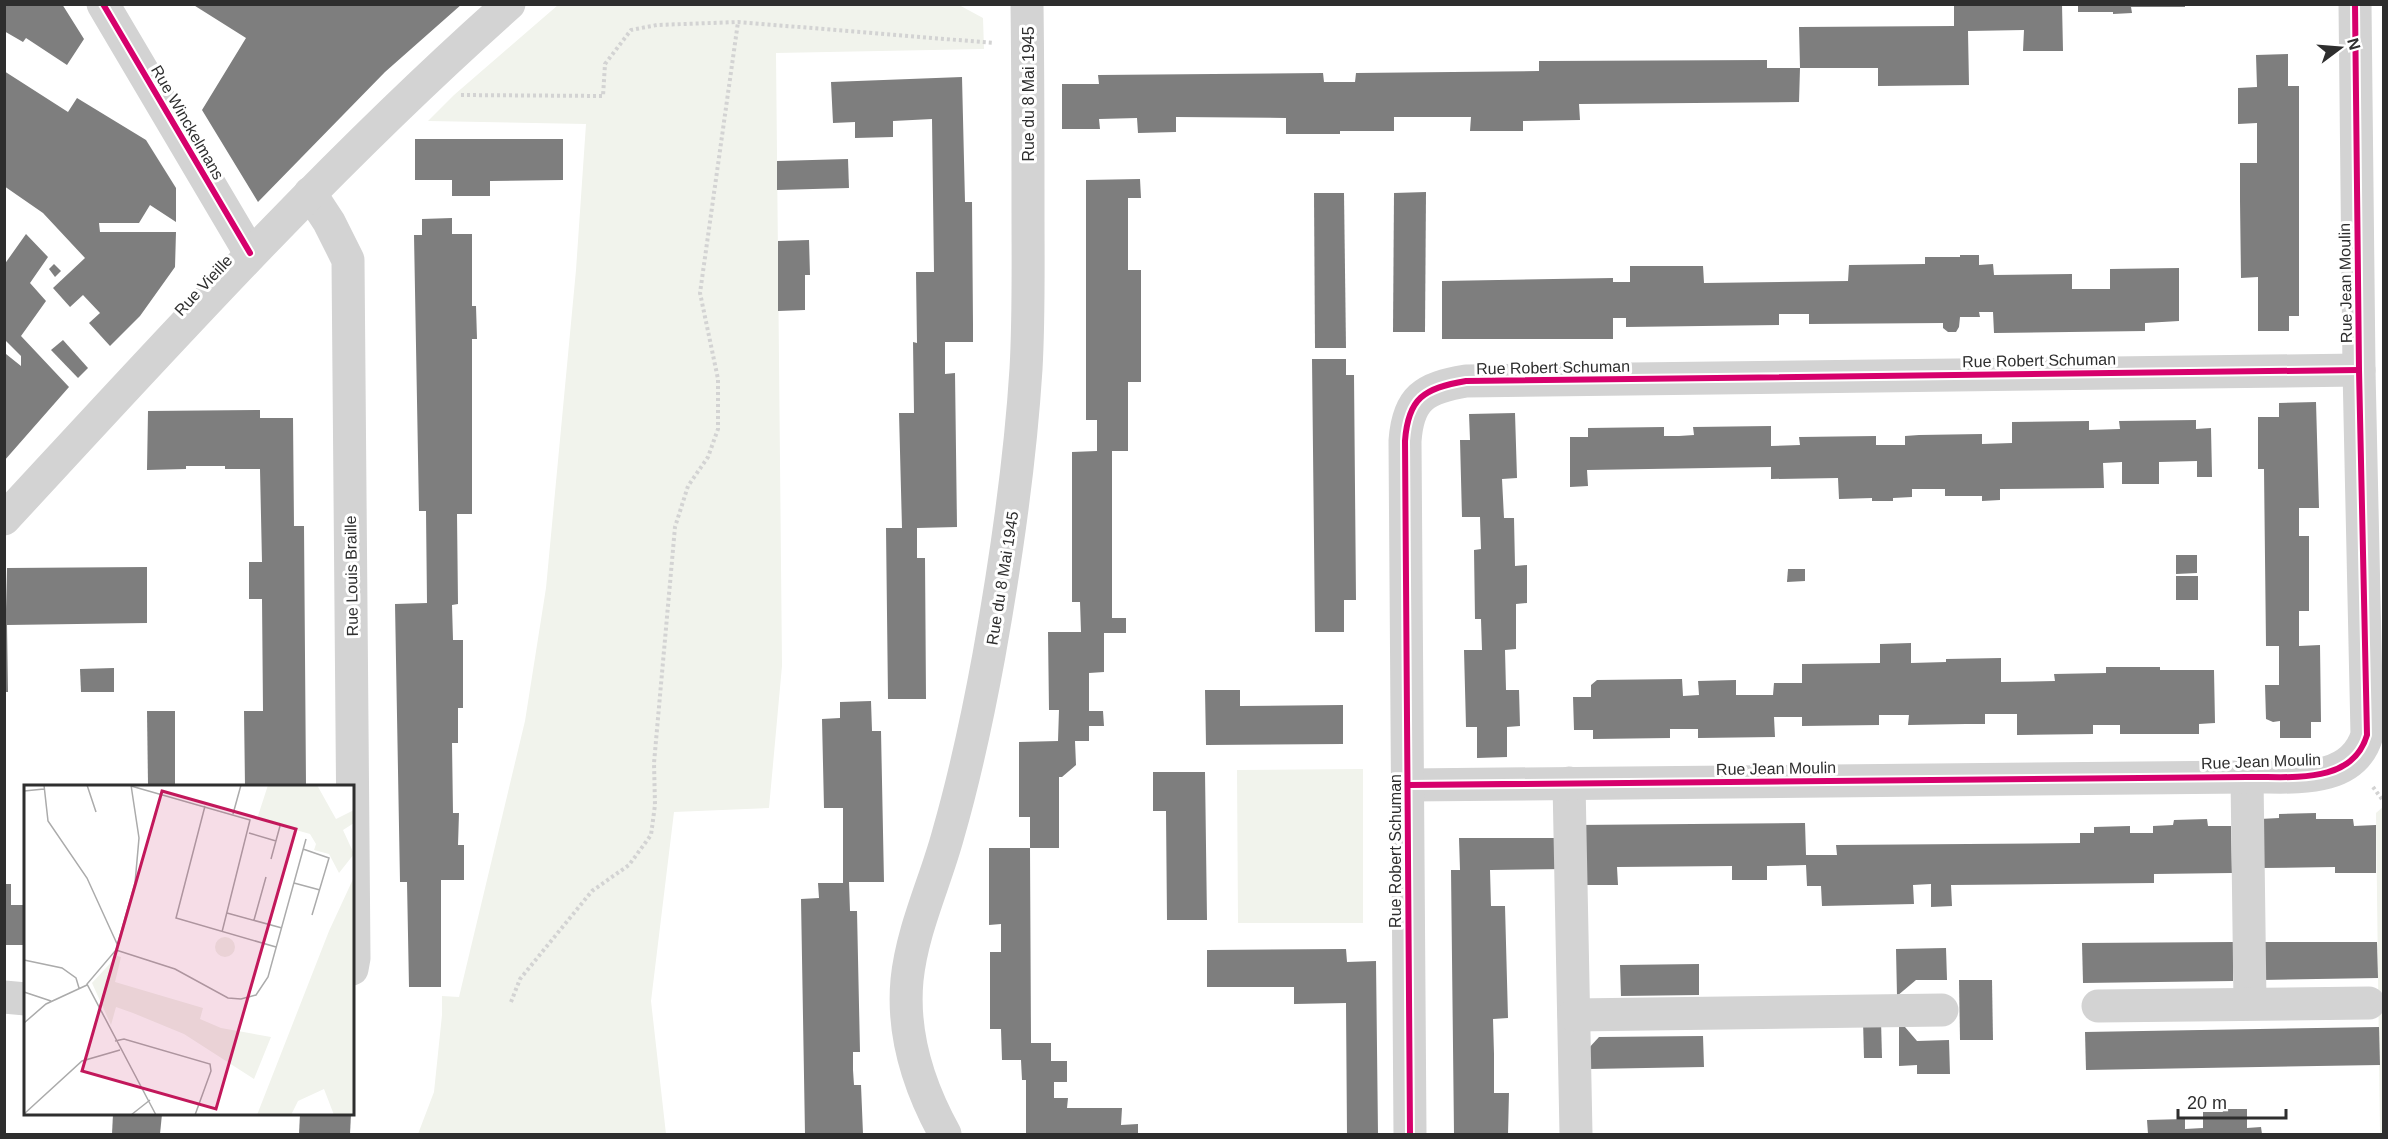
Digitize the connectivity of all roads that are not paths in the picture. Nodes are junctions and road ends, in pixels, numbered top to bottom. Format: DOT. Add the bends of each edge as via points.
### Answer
graph roads {
  1 [pos="103,4"];
  2 [pos="509,4"];
  3 [pos="1027,4"];
  4 [pos="2355,4"];
  5 [pos="310,193"];
  6 [pos="250,253"];
  7 [pos="2359,370"];
  8 [pos="4,519"];
  9 [pos="2374,607"];
  10 [pos="2247,777"];
  11 [pos="1569,783"];
  12 [pos="353,785"];
  13 [pos="1408,785"];
  14 [pos="4,997"];
  15 [pos="24,999"];
  16 [pos="2250,1003"];
  17 [pos="2369,1003"];
  18 [pos="2098,1006"];
  19 [pos="1942,1010"];
  20 [pos="1574,1015"];
  21 [pos="945,1134"];
  22 [pos="1410,1134"];
  23 [pos="1576,1134"];
  1 -- 6 [label="street, Rue Winckelmans"];
  2 -- 5 [label="street, Rue Vieille"];
  3 -- 21 [label="street, Rue du 8 Mai 1945" via="1026,364 1014,501 968,757 948,836 916,934 907,981 916,1068"];
  4 -- 7 [label="street, Rue Jean Moulin"];
  5 -- 6 [label="street, Rue Vieille"];
  5 -- 12 [label="street, Rue Louis Braille" via="348,260"];
  6 -- 8 [label="street, Rue Vieille"];
  7 -- 9 [label="street, Rue Jean Moulin"];
  7 -- 13 [label="street, Rue Robert Schuman" via="1466,381 1432,390 1410,410 1405,441"];
  9 -- 10 [label="street, Rue Jean Moulin" via="2367,735 2359,752 2346,766 2327,773"];
  10 -- 11 [label="street, Rue Jean Moulin"];
  10 -- 16 [label="street"];
  11 -- 13 [label="street, Rue Jean Moulin"];
  11 -- 20 [label="street"];
  13 -- 22 [label="street, Rue Robert Schuman"];
  14 -- 15 [label="street"];
  16 -- 17 [label="street"];
  16 -- 18 [label="street"];
  19 -- 20 [label="street"];
  20 -- 23 [label="street"];
}
